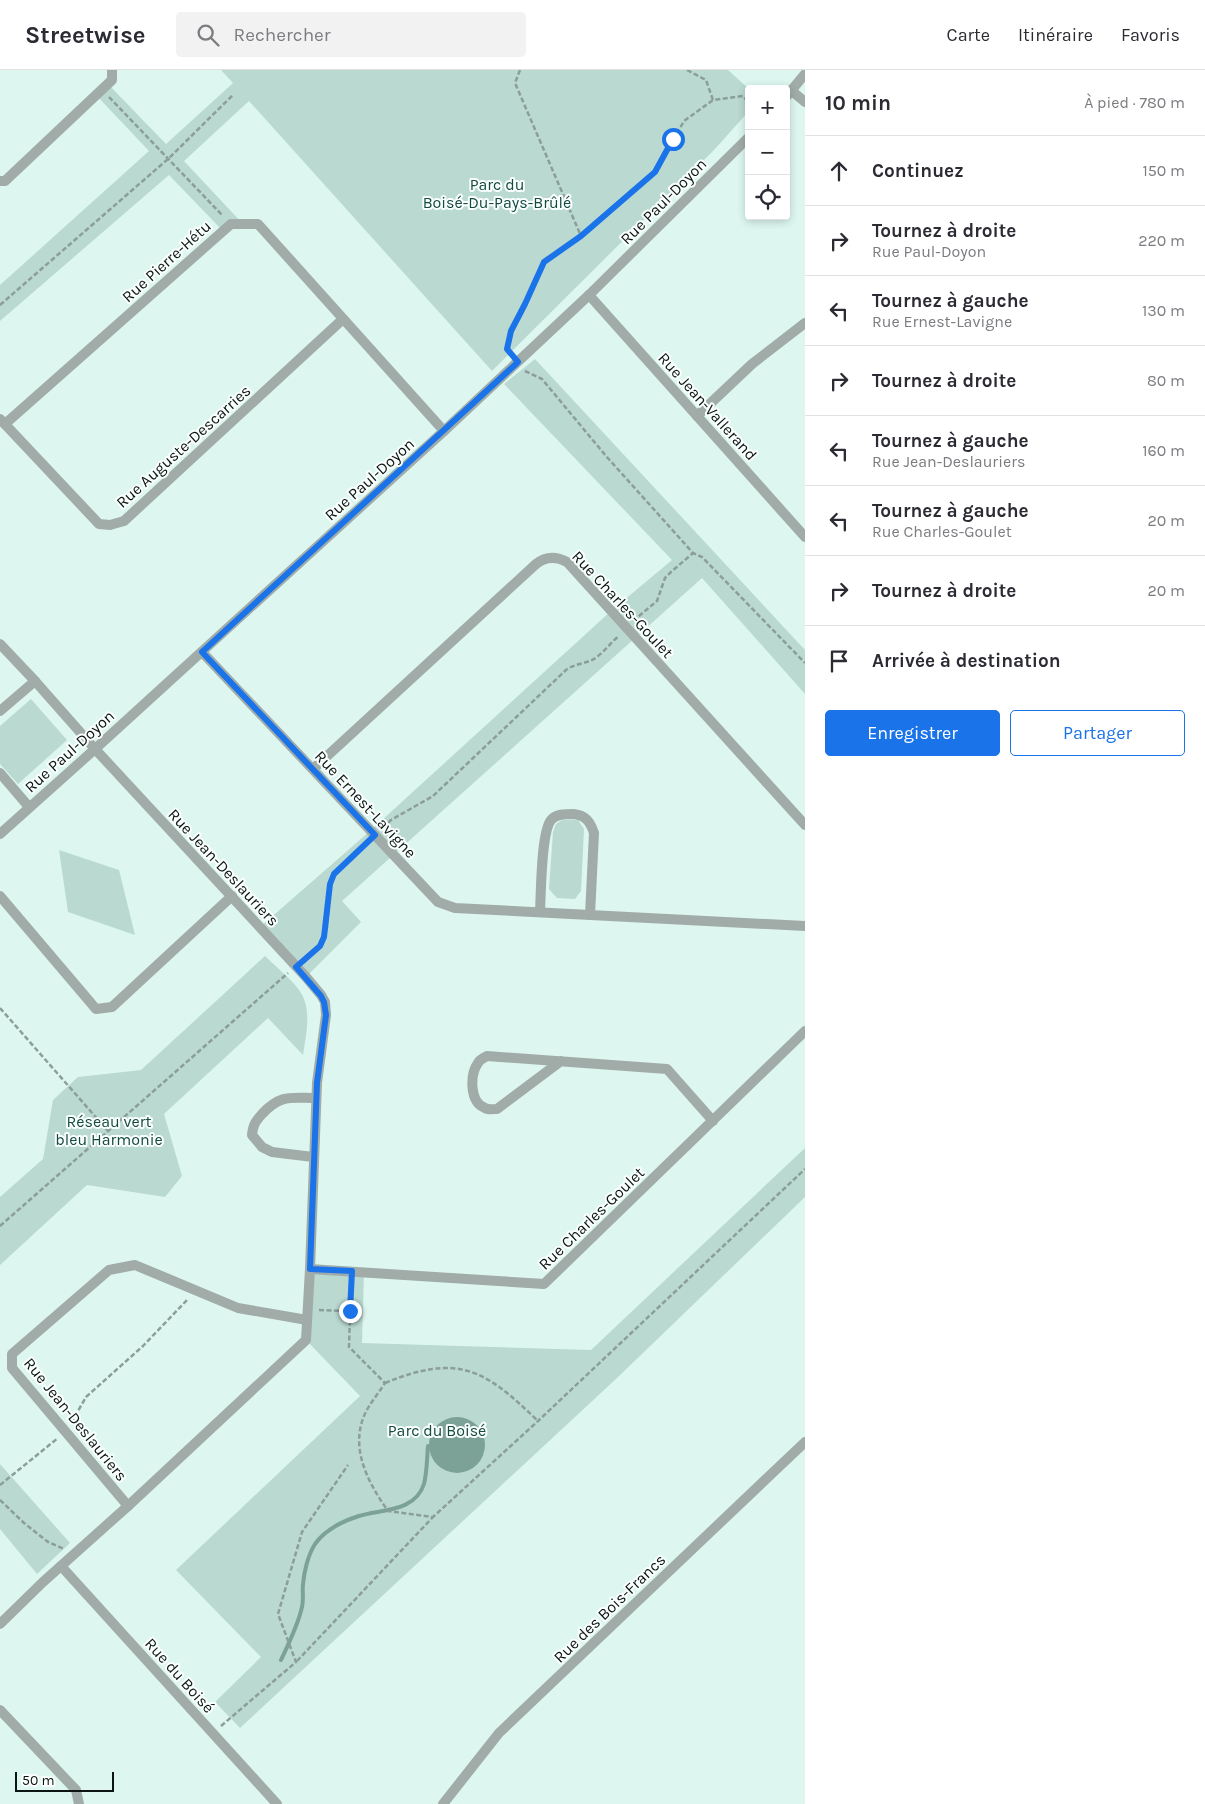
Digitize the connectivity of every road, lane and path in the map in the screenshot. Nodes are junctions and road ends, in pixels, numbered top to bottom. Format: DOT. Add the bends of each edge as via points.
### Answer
graph roads {
  1 [pos="112,70"];
  2 [pos="520,70"];
  3 [pos="686,70"];
  4 [pos="805,74"];
  5 [pos="102,89"];
  6 [pos="790,93"];
  7 [pos="790,94"];
  8 [pos="233,95"];
  9 [pos="745,98"];
  10 [pos="713,100"];
  11 [pos="805,102"];
  12 [pos="745,140"];
  13 [pos="168,159"];
  14 [pos="0,181"];
  15 [pos="231,224"];
  16 [pos="581,236"];
  17 [pos="589,295"];
  18 [pos="0,305"];
  19 [pos="343,319"];
  20 [pos="805,322"];
  21 [pos="517,363"];
  22 [pos="697,416"];
  23 [pos="2,422"];
  24 [pos="444,431"];
  25 [pos="805,537"];
  26 [pos="693,553"];
  27 [pos="627,628"];
  28 [pos="0,644"];
  29 [pos="202,652"];
  30 [pos="805,663"];
  31 [pos="35,681"];
  32 [pos="0,710"];
  33 [pos="95,750"];
  34 [pos="312,769"];
  35 [pos="0,772"];
  36 [pos="29,807"];
  37 [pos="805,825"];
  38 [pos="0,834"];
  39 [pos="375,835"];
  40 [pos="0,896"];
  41 [pos="232,896"];
  42 [pos="540,912"];
  43 [pos="590,915"];
  44 [pos="805,926"];
  45 [pos="296,967"];
  46 [pos="0,1008"];
  47 [pos="805,1032"];
  48 [pos="561,1061"];
  49 [pos="316,1098"];
  50 [pos="713,1120"];
  51 [pos="108,1131"];
  52 [pos="313,1158"];
  53 [pos="805,1169"];
  54 [pos="0,1226"];
  55 [pos="310,1269"];
  56 [pos="352,1271"];
  57 [pos="196,1291"];
  58 [pos="308,1309"];
  59 [pos="350,1311"];
  60 [pos="307,1320"];
  61 [pos="385,1383"];
  62 [pos="538,1421"];
  63 [pos="66,1432"];
  64 [pos="805,1442"];
  65 [pos="348,1465"];
  66 [pos="0,1485"];
  67 [pos="0,1500"];
  68 [pos="128,1506"];
  69 [pos="433,1517"];
  70 [pos="64,1549"];
  71 [pos="60,1566"];
  72 [pos="0,1624"];
  73 [pos="296,1662"];
  74 [pos="0,1710"];
  75 [pos="213,1734"];
  76 [pos="79,1804"];
  77 [pos="277,1804"];
  78 [pos="443,1804"];
  1 -- 5 [label="street" via="112,80"];
  2 -- 16 [label="path" via="515,84"];
  3 -- 10 [label="path" via="706,80"];
  4 -- 6 [label="street"];
  5 -- 13 [label="path"];
  5 -- 14 [label="street" via="5,181"];
  7 -- 11 [label="street"];
  8 -- 13 [label="path"];
  9 -- 10 [label="path"];
  10 -- 16 [label="path" via="684,121 655,172"];
  12 -- 17 [label="street, Rue Paul-Doyon"];
  13 -- 15 [label="path"];
  13 -- 18 [label="path"];
  15 -- 19 [label="street, Rue Pierre-Hétu" via="258,224"];
  15 -- 23 [label="street, Rue Pierre-Hétu"];
  16 -- 21 [label="path" via="544,262 511,331 507,349"];
  17 -- 21 [label="street, Rue Paul-Doyon"];
  17 -- 22 [label="street, Rue Jean-Vallerand"];
  19 -- 23 [label="street, Rue Auguste-Descarries" via="124,520 110,525 99,524"];
  19 -- 24 [label="street, Rue Pierre-Hétu"];
  20 -- 22 [label="street" via="752,364"];
  21 -- 24 [label="street, Rue Paul-Doyon"];
  21 -- 26 [label="path" via="523,370 542,379"];
  22 -- 25 [label="street, Rue Jean-Vallerand"];
  24 -- 29 [label="street, Rue Paul-Doyon"];
  26 -- 27 [label="path" via="665,578 657,601"];
  26 -- 30 [label="path" via="702,557"];
  27 -- 34 [label="street, Rue Charles-Goulet" via="567,562 550,557 542,560"];
  27 -- 37 [label="street, Rue Charles-Goulet"];
  27 -- 39 [label="path" via="592,660 566,670 433,796 391,820"];
  28 -- 31 [label="street, Rue Jean-Deslauriers"];
  29 -- 33 [label="street, Rue Paul-Doyon"];
  29 -- 34 [label="street, Rue Ernest-Lavigne"];
  31 -- 32 [label="street"];
  31 -- 33 [label="street, Rue Jean-Deslauriers"];
  33 -- 36 [label="street, Rue Paul-Doyon"];
  33 -- 41 [label="street, Rue Jean-Deslauriers"];
  34 -- 39 [label="street, Rue Ernest-Lavigne"];
  35 -- 36 [label="street"];
  36 -- 38 [label="street, Rue Paul-Doyon"];
  39 -- 42 [label="street, Rue Ernest-Lavigne" via="438,902 455,908"];
  39 -- 45 [label="path" via="334,874 324,937 320,946"];
  40 -- 41 [label="street" via="96,1009 112,1007"];
  41 -- 45 [label="street, Rue Jean-Deslauriers"];
  42 -- 43 [label="street, Rue Ernest-Lavigne"];
  42 -- 43 [label="street" via="545,834 551,820 559,815 572,814 585,817 594,832"];
  43 -- 44 [label="street, Rue Ernest-Lavigne"];
  45 -- 49 [label="street, Rue Jean-Deslauriers" via="316,989 326,1009"];
  45 -- 51 [label="path"];
  46 -- 51 [label="path"];
  47 -- 50 [label="street, Rue Charles-Goulet"];
  48 -- 48 [label="street" via="487,1056 479,1060 474,1069 473,1094 486,1109 497,1109"];
  48 -- 50 [label="street" via="666,1069"];
  49 -- 52 [label="street, Rue Jean-Deslauriers"];
  49 -- 52 [label="street" via="286,1098 272,1103 254,1124 252,1135 262,1147 272,1152"];
  50 -- 56 [label="street, Rue Charles-Goulet" via="544,1284"];
  51 -- 54 [label="path"];
  52 -- 55 [label="street, Rue Jean-Deslauriers"];
  53 -- 62 [label="path"];
  55 -- 56 [label="street, Rue Charles-Goulet"];
  55 -- 58 [label="street, Rue Jean-Deslauriers"];
  56 -- 59 [label="path"];
  57 -- 60 [label="street, Rue Jean-Deslauriers" via="238,1308"];
  57 -- 63 [label="path" via="143,1346 86,1397"];
  57 -- 63 [label="street, Rue Jean-Deslauriers" via="135,1265 109,1270 12,1354 12,1368"];
  58 -- 59 [label="path"];
  58 -- 60 [label="street, Rue Jean-Deslauriers"];
  59 -- 61 [label="path" via="349,1347"];
  60 -- 68 [label="street, Rue Jean-Deslauriers" via="306,1340"];
  61 -- 62 [label="path" via="418,1371 458,1368 481,1375 498,1386"];
  61 -- 69 [label="path" via="364,1417 359,1442 362,1463 388,1511"];
  62 -- 69 [label="path"];
  63 -- 66 [label="path"];
  63 -- 68 [label="street, Rue Jean-Deslauriers"];
  64 -- 78 [label="street, Rue des Bois-Francs" via="499,1733"];
  65 -- 73 [label="path" via="302,1532 278,1614"];
  67 -- 70 [label="path" via="48,1542"];
  68 -- 71 [label="street, Rue Jean-Deslauriers"];
  69 -- 73 [label="path"];
  71 -- 72 [label="street, Rue Jean-Deslauriers"];
  71 -- 75 [label="street, Rue du Boisé"];
  73 -- 75 [label="path"];
  74 -- 76 [label="street" via="76,1790"];
  75 -- 77 [label="street, Rue du Boisé"];
}
